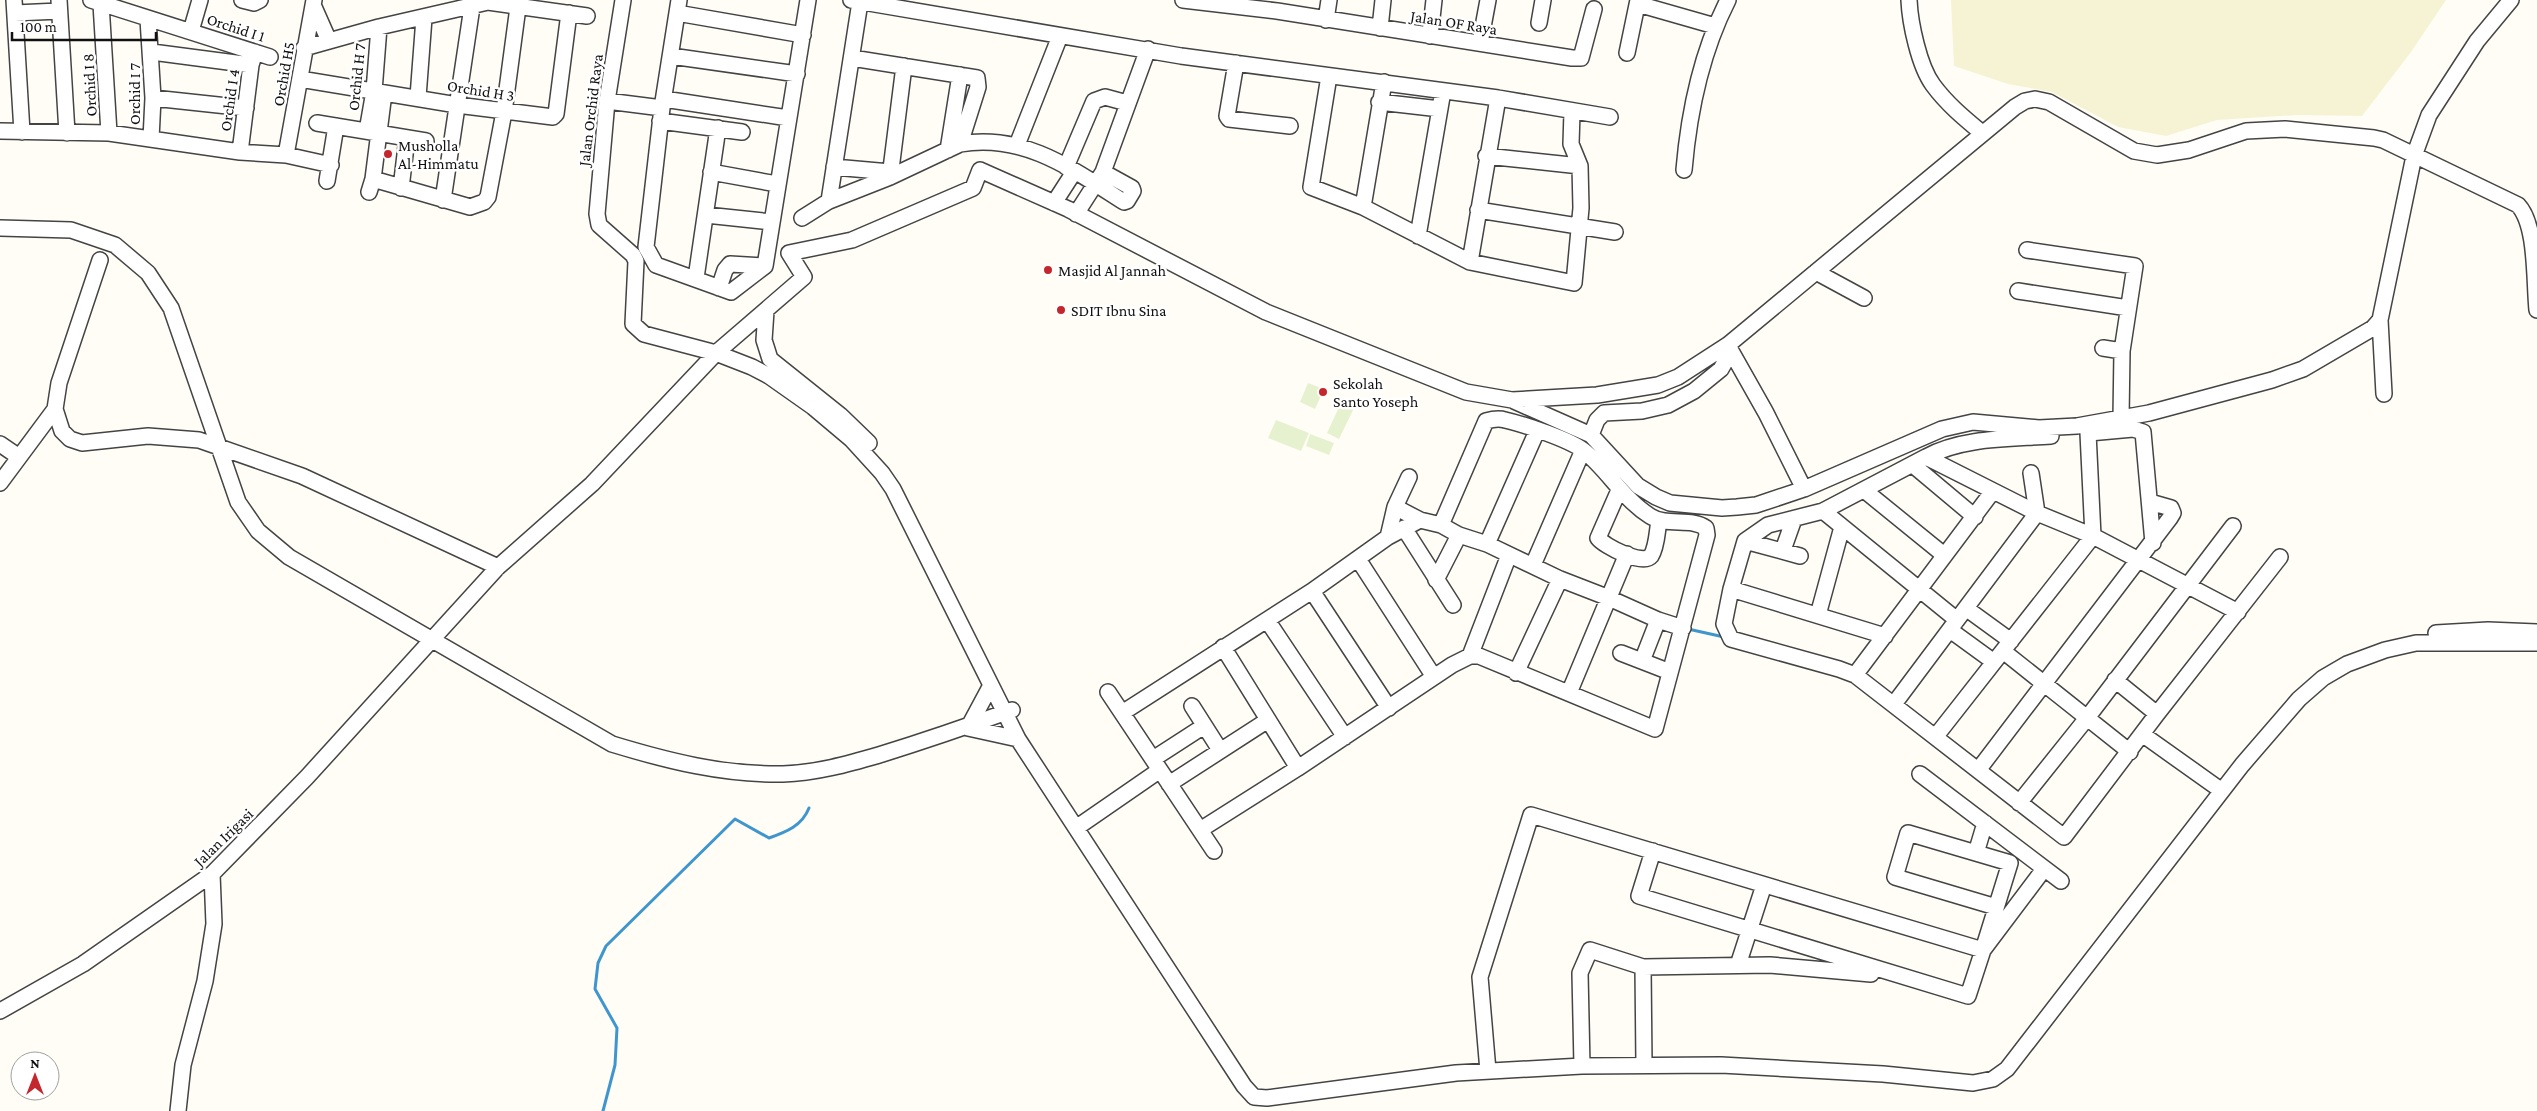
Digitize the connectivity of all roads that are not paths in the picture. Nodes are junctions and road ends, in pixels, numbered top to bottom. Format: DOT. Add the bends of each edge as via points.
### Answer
graph roads {
  1 [pos="200,0"];
  2 [pos="242,0"];
  3 [pos="260,0"];
  4 [pos="623,0"];
  5 [pos="808,0"];
  6 [pos="1183,0"];
  7 [pos="1330,0"];
  8 [pos="1383,0"];
  9 [pos="1434,0"];
  10 [pos="1488,0"];
  11 [pos="1543,0"];
  12 [pos="1728,0"];
  13 [pos="1909,0"];
  14 [pos="2511,0"];
  15 [pos="856,1"];
  16 [pos="96,2"];
  17 [pos="1220,2"];
  18 [pos="1638,2"];
  19 [pos="314,4"];
  20 [pos="60,5"];
  21 [pos="1278,5"];
  22 [pos="15,6"];
  23 [pos="472,7"];
  24 [pos="678,7"];
  25 [pos="523,8"];
  26 [pos="1594,9"];
  27 [pos="569,13"];
  28 [pos="587,16"];
  29 [pos="424,18"];
  30 [pos="148,19"];
  31 [pos="1326,20"];
  32 [pos="1539,23"];
  33 [pos="1714,26"];
  34 [pos="379,27"];
  35 [pos="1380,28"];
  36 [pos="191,31"];
  37 [pos="803,34"];
  38 [pos="1060,36"];
  39 [pos="1430,36"];
  40 [pos="329,41"];
  41 [pos="1480,43"];
  42 [pos="304,48"];
  43 [pos="1148,49"];
  44 [pos="152,52"];
  45 [pos="1627,53"];
  46 [pos="671,56"];
  47 [pos="270,57"];
  48 [pos="852,58"];
  49 [pos="253,59"];
  50 [pos="1236,64"];
  51 [pos="904,66"];
  52 [pos="797,74"];
  53 [pos="1329,76"];
  54 [pos="300,79"];
  55 [pos="1384,82"];
  56 [pos="1443,90"];
  57 [pos="379,92"];
  58 [pos="418,97"];
  59 [pos="153,98"];
  60 [pos="1498,98"];
  61 [pos="607,100"];
  62 [pos="1379,102"];
  63 [pos="1127,103"];
  64 [pos="457,105"];
  65 [pos="246,108"];
  66 [pos="1440,109"];
  67 [pos="662,110"];
  68 [pos="745,111"];
  69 [pos="508,112"];
  70 [pos="1572,112"];
  71 [pos="1610,117"];
  72 [pos="788,118"];
  73 [pos="317,122"];
  74 [pos="336,126"];
  75 [pos="1290,126"];
  76 [pos="718,128"];
  77 [pos="0,132"];
  78 [pos="22,132"];
  79 [pos="373,132"];
  80 [pos="67,133"];
  81 [pos="1982,133"];
  82 [pos="109,134"];
  83 [pos="407,138"];
  84 [pos="151,139"];
  85 [pos="426,141"];
  86 [pos="1017,145"];
  87 [pos="954,147"];
  88 [pos="240,152"];
  89 [pos="286,155"];
  90 [pos="1486,156"];
  91 [pos="2414,156"];
  92 [pos="331,165"];
  93 [pos="1580,166"];
  94 [pos="834,167"];
  95 [pos="1070,169"];
  96 [pos="1684,170"];
  97 [pos="711,172"];
  98 [pos="890,174"];
  99 [pos="1099,177"];
  100 [pos="327,181"];
  101 [pos="777,184"];
  102 [pos="401,188"];
  103 [pos="443,200"];
  104 [pos="829,202"];
  105 [pos="1054,203"];
  106 [pos="1363,207"];
  107 [pos="1478,210"];
  108 [pos="1076,214"];
  109 [pos="706,215"];
  110 [pos="802,218"];
  111 [pos="772,222"];
  112 [pos="1580,226"];
  113 [pos="1,228"];
  114 [pos="1614,232"];
  115 [pos="1418,236"];
  116 [pos="2028,250"];
  117 [pos="100,260"];
  118 [pos="1470,262"];
  119 [pos="765,266"];
  120 [pos="1816,272"];
  121 [pos="696,278"];
  122 [pos="719,288"];
  123 [pos="2018,291"];
  124 [pos="1864,298"];
  125 [pos="2128,308"];
  126 [pos="2537,310"];
  127 [pos="766,311"];
  128 [pos="2380,320"];
  129 [pos="1730,347"];
  130 [pos="2103,348"];
  131 [pos="2122,351"];
  132 [pos="716,353"];
  133 [pos="767,353"];
  134 [pos="752,367"];
  135 [pos="2384,394"];
  136 [pos="1512,400"];
  137 [pos="55,409"];
  138 [pos="2121,418"];
  139 [pos="1537,431"];
  140 [pos="2088,433"];
  141 [pos="1591,435"];
  142 [pos="0,444"];
  143 [pos="218,446"];
  144 [pos="1584,450"];
  145 [pos="19,456"];
  146 [pos="1926,457"];
  147 [pos="1913,466"];
  148 [pos="2031,473"];
  149 [pos="1409,477"];
  150 [pos="0,483"];
  151 [pos="1804,489"];
  152 [pos="1619,490"];
  153 [pos="1864,490"];
  154 [pos="1993,491"];
  155 [pos="2033,492"];
  156 [pos="2013,500"];
  157 [pos="2150,502"];
  158 [pos="1395,507"];
  159 [pos="1823,511"];
  160 [pos="2037,513"];
  161 [pos="1975,517"];
  162 [pos="1794,519"];
  163 [pos="1420,520"];
  164 [pos="1659,520"];
  165 [pos="1442,525"];
  166 [pos="2233,526"];
  167 [pos="1842,527"];
  168 [pos="1404,528"];
  169 [pos="1460,535"];
  170 [pos="2093,536"];
  171 [pos="1388,537"];
  172 [pos="1745,541"];
  173 [pos="2153,543"];
  174 [pos="1487,544"];
  175 [pos="1784,550"];
  176 [pos="1627,554"];
  177 [pos="1510,555"];
  178 [pos="1944,555"];
  179 [pos="1800,556"];
  180 [pos="2280,557"];
  181 [pos="1358,559"];
  182 [pos="2138,561"];
  183 [pos="1533,565"];
  184 [pos="498,568"];
  185 [pos="1560,579"];
  186 [pos="1436,580"];
  187 [pos="2186,585"];
  188 [pos="1731,589"];
  189 [pos="1312,591"];
  190 [pos="1918,591"];
  191 [pos="1609,598"];
  192 [pos="1453,605"];
  193 [pos="2238,612"];
  194 [pos="1818,615"];
  195 [pos="1267,620"];
  196 [pos="1658,620"];
  197 [pos="1958,620"];
  198 [pos="1683,628"];
  199 [pos="2537,632"];
  200 [pos="1886,636"];
  201 [pos="431,640"];
  202 [pos="2537,643"];
  203 [pos="1223,647"];
  204 [pos="2003,652"];
  205 [pos="1621,653"];
  206 [pos="1470,656"];
  207 [pos="1642,661"];
  208 [pos="1670,672"];
  209 [pos="1516,673"];
  210 [pos="1855,675"];
  211 [pos="1434,677"];
  212 [pos="2115,680"];
  213 [pos="2045,684"];
  214 [pos="990,687"];
  215 [pos="1108,692"];
  216 [pos="1568,693"];
  217 [pos="1894,704"];
  218 [pos="1192,706"];
  219 [pos="1389,708"];
  220 [pos="1008,712"];
  221 [pos="1122,713"];
  222 [pos="2157,714"];
  223 [pos="2087,718"];
  224 [pos="1268,720"];
  225 [pos="1204,726"];
  226 [pos="968,728"];
  227 [pos="2142,734"];
  228 [pos="1936,736"];
  229 [pos="1344,737"];
  230 [pos="1018,739"];
  231 [pos="1220,750"];
  232 [pos="2130,752"];
  233 [pos="1156,764"];
  234 [pos="1298,768"];
  235 [pos="1979,769"];
  236 [pos="1920,774"];
  237 [pos="1169,784"];
  238 [pos="2218,788"];
  239 [pos="2019,803"];
  240 [pos="1985,824"];
  241 [pos="1080,825"];
  242 [pos="1200,830"];
  243 [pos="1214,851"];
  244 [pos="1653,851"];
  245 [pos="1976,853"];
  246 [pos="2044,869"];
  247 [pos="212,874"];
  248 [pos="2061,881"];
  249 [pos="1764,885"];
  250 [pos="1996,907"];
  251 [pos="1749,930"];
  252 [pos="1983,950"];
  253 [pos="1738,965"];
  254 [pos="1643,967"];
  255 [pos="1903,977"];
  256 [pos="0,1011"];
  257 [pos="1644,1061"];
  258 [pos="1582,1062"];
  259 [pos="1488,1068"];
  260 [pos="178,1111"];
  1 -- 36 [label="street"];
  2 -- 3 [label="street" via="254,3"];
  4 -- 61 [label="street, Jalan Orchid Raya"];
  5 -- 37 [label="street"];
  6 -- 17 [label="street, Jalan OF Raya"];
  7 -- 31 [label="street"];
  8 -- 35 [label="street"];
  9 -- 39 [label="street"];
  10 -- 41 [label="street"];
  11 -- 32 [label="street"];
  12 -- 33 [label="street"];
  13 -- 81 [label="street" via="1922,61 1932,83 1954,109"];
  14 -- 91 [label="street" via="2477,41 2430,115"];
  15 -- 38 [label="street"];
  15 -- 48 [label="street"];
  16 -- 30 [label="street, Orchid I 1"];
  16 -- 82 [label="street, Orchid I 8"];
  17 -- 21 [label="street, Jalan OF Raya"];
  18 -- 33 [label="street"];
  18 -- 45 [label="street"];
  19 -- 40 [label="street"];
  19 -- 42 [label="street, Orchid H5"];
  20 -- 22 [label="street"];
  20 -- 80 [label="street"];
  21 -- 31 [label="street, Jalan OF Raya"];
  22 -- 78 [label="street"];
  23 -- 25 [label="street" via="499,2"];
  23 -- 29 [label="street"];
  23 -- 64 [label="street"];
  24 -- 37 [label="street"];
  24 -- 46 [label="street"];
  25 -- 27 [label="street"];
  25 -- 69 [label="street"];
  26 -- 41 [label="street, Jalan OF Raya" via="1581,58"];
  27 -- 28 [label="street"];
  27 -- 69 [label="street, Orchid H 3" via="556,114 549,117"];
  29 -- 34 [label="street"];
  29 -- 58 [label="street"];
  30 -- 36 [label="street, Orchid I 1"];
  30 -- 44 [label="street, Orchid I 7"];
  31 -- 35 [label="street, Jalan OF Raya"];
  33 -- 96 [label="street" via="1688,124"];
  34 -- 40 [label="street"];
  34 -- 57 [label="street, Orchid H 7"];
  35 -- 39 [label="street, Jalan OF Raya"];
  36 -- 49 [label="street, Orchid I 1"];
  37 -- 52 [label="street"];
  38 -- 43 [label="street"];
  38 -- 86 [label="street"];
  39 -- 41 [label="street, Jalan OF Raya"];
  40 -- 42 [label="street"];
  42 -- 54 [label="street, Orchid H5"];
  43 -- 50 [label="street"];
  43 -- 63 [label="street"];
  44 -- 49 [label="street"];
  44 -- 59 [label="street, Orchid I 7"];
  46 -- 52 [label="street"];
  46 -- 67 [label="street"];
  47 -- 49 [label="street, Orchid I 1"];
  48 -- 51 [label="street"];
  48 -- 94 [label="street"];
  49 -- 65 [label="street, Orchid I 4"];
  50 -- 53 [label="street"];
  50 -- 75 [label="street" via="1229,119"];
  51 -- 87 [label="street" via="960,75"];
  51 -- 98 [label="street"];
  52 -- 72 [label="street"];
  53 -- 55 [label="street"];
  53 -- 106 [label="street" via="1311,187"];
  54 -- 57 [label="street, Orchid H 3"];
  54 -- 89 [label="street, Orchid H5"];
  55 -- 56 [label="street"];
  55 -- 62 [label="street"];
  56 -- 60 [label="street"];
  56 -- 66 [label="street"];
  57 -- 58 [label="street, Orchid H 3"];
  57 -- 79 [label="street, Orchid H 7"];
  58 -- 64 [label="street, Orchid H 3"];
  59 -- 65 [label="street"];
  59 -- 84 [label="street, Orchid I 7"];
  60 -- 70 [label="street"];
  60 -- 90 [label="street"];
  61 -- 67 [label="street"];
  61 -- 132 [label="street, Jalan Orchid Raya" via="597,214 600,225 636,261 633,324 644,334"];
  62 -- 66 [label="street"];
  62 -- 106 [label="street"];
  63 -- 95 [label="street" via="1105,97 1094,101"];
  63 -- 99 [label="street"];
  64 -- 69 [label="street, Orchid H 3"];
  64 -- 103 [label="street"];
  65 -- 88 [label="street, Orchid I 4"];
  66 -- 115 [label="street"];
  67 -- 68 [label="street"];
  67 -- 76 [label="street"];
  67 -- 121 [label="street" via="646,247 656,265"];
  68 -- 72 [label="street"];
  68 -- 76 [label="street" via="741,139"];
  69 -- 103 [label="street" via="488,197 470,208"];
  70 -- 71 [label="street"];
  70 -- 93 [label="street" via="1571,144"];
  72 -- 101 [label="street"];
  73 -- 74 [label="street"];
  74 -- 79 [label="street"];
  74 -- 92 [label="street"];
  76 -- 97 [label="street"];
  77 -- 78 [label="street"];
  78 -- 80 [label="street"];
  79 -- 83 [label="street"];
  79 -- 102 [label="street, Orchid H 7" via="371,186"];
  80 -- 82 [label="street"];
  81 -- 91 [label="street" via="2015,107 2036,99 2062,108 2134,151 2157,155 2189,150 2246,131 2285,129 2374,138"];
  81 -- 120 [label="street"];
  82 -- 84 [label="street"];
  83 -- 85 [label="street"];
  83 -- 102 [label="street"];
  84 -- 88 [label="street"];
  86 -- 87 [label="street" via="990,142"];
  86 -- 95 [label="street" via="1041,152"];
  87 -- 98 [label="street"];
  88 -- 89 [label="street"];
  89 -- 92 [label="street"];
  90 -- 93 [label="street"];
  90 -- 107 [label="street"];
  91 -- 126 [label="street" via="2518,205 2526,212 2532,230"];
  91 -- 128 [label="street"];
  92 -- 100 [label="street"];
  93 -- 112 [label="street"];
  94 -- 98 [label="street"];
  94 -- 104 [label="street"];
  95 -- 99 [label="street"];
  95 -- 105 [label="street"];
  97 -- 101 [label="street"];
  97 -- 109 [label="street"];
  98 -- 104 [label="street"];
  99 -- 108 [label="street"];
  101 -- 111 [label="street"];
  102 -- 103 [label="street"];
  104 -- 110 [label="street"];
  105 -- 108 [label="street"];
  105 -- 127 [label="street, Jalan Irigasi" via="980,170 973,188 852,240 789,252 804,276"];
  106 -- 115 [label="street"];
  107 -- 112 [label="street"];
  107 -- 118 [label="street"];
  108 -- 136 [label="street" via="1266,312 1466,392"];
  109 -- 111 [label="street"];
  109 -- 121 [label="street"];
  111 -- 119 [label="street"];
  112 -- 114 [label="street"];
  112 -- 118 [label="street" via="1574,283"];
  113 -- 143 [label="street" via="71,230 115,245 148,273 171,308"];
  115 -- 118 [label="street"];
  116 -- 125 [label="street" via="2135,266"];
  117 -- 137 [label="street" via="59,383"];
  119 -- 122 [label="street" via="734,291"];
  119 -- 122 [label="street" via="730,264"];
  120 -- 124 [label="street"];
  120 -- 129 [label="street"];
  121 -- 122 [label="street"];
  123 -- 125 [label="street"];
  125 -- 131 [label="street"];
  127 -- 132 [label="street, Jalan Irigasi"];
  127 -- 133 [label="street" via="764,340"];
  128 -- 135 [label="street"];
  128 -- 138 [label="street" via="2373,328 2303,369 2272,380"];
  129 -- 136 [label="street" via="1678,378 1658,385 1597,395"];
  129 -- 141 [label="street" via="1721,368 1694,391 1668,406 1604,413"];
  129 -- 151 [label="street"];
  130 -- 131 [label="street"];
  131 -- 138 [label="street"];
  132 -- 134 [label="street"];
  132 -- 184 [label="street, Jalan Irigasi" via="592,484"];
  133 -- 134 [label="street"];
  133 -- 220 [label="street" via="775,365 855,428 891,470"];
  134 -- 214 [label="street" via="813,407 851,439 882,473 926,554"];
  136 -- 141 [label="street"];
  137 -- 143 [label="street" via="62,431 82,442 175,436"];
  137 -- 145 [label="street"];
  138 -- 151 [label="street" via="2077,426 2039,428 1973,422 1933,433"];
  139 -- 144 [label="street"];
  139 -- 165 [label="street" via="1505,420 1486,421"];
  139 -- 174 [label="street"];
  140 -- 146 [label="street" via="1964,443 1942,448"];
  140 -- 157 [label="street" via="2133,429 2143,432"];
  140 -- 170 [label="street"];
  141 -- 151 [label="street" via="1638,486 1670,503 1737,508"];
  142 -- 145 [label="street"];
  143 -- 184 [label="street" via="302,476"];
  143 -- 201 [label="street" via="238,502 258,530 289,557"];
  144 -- 152 [label="street"];
  144 -- 183 [label="street"];
  145 -- 150 [label="street"];
  146 -- 147 [label="street"];
  146 -- 154 [label="street"];
  147 -- 153 [label="street"];
  147 -- 161 [label="street"];
  148 -- 155 [label="street"];
  149 -- 158 [label="street"];
  152 -- 164 [label="street"];
  152 -- 176 [label="street" via="1598,538 1602,544"];
  153 -- 159 [label="street"];
  153 -- 178 [label="street"];
  154 -- 156 [label="street"];
  154 -- 161 [label="street"];
  155 -- 156 [label="street"];
  155 -- 160 [label="street"];
  156 -- 160 [label="street"];
  157 -- 173 [label="street"];
  157 -- 173 [label="street" via="2173,510"];
  158 -- 163 [label="street"];
  158 -- 171 [label="street"];
  159 -- 162 [label="street"];
  159 -- 167 [label="street"];
  160 -- 170 [label="street"];
  160 -- 197 [label="street"];
  161 -- 178 [label="street"];
  162 -- 172 [label="street" via="1768,525"];
  162 -- 175 [label="street"];
  163 -- 165 [label="street"];
  163 -- 168 [label="street"];
  164 -- 176 [label="street" via="1650,557 1645,560"];
  164 -- 198 [label="street" via="1703,526 1707,530"];
  165 -- 169 [label="street"];
  166 -- 187 [label="street"];
  167 -- 190 [label="street"];
  167 -- 194 [label="street"];
  168 -- 171 [label="street"];
  168 -- 186 [label="street"];
  169 -- 174 [label="street"];
  169 -- 186 [label="street"];
  170 -- 182 [label="street"];
  170 -- 204 [label="street"];
  171 -- 181 [label="street"];
  172 -- 175 [label="street"];
  172 -- 188 [label="street"];
  173 -- 182 [label="street"];
  174 -- 177 [label="street"];
  175 -- 179 [label="street"];
  176 -- 191 [label="street"];
  177 -- 183 [label="street"];
  177 -- 206 [label="street"];
  178 -- 190 [label="street"];
  180 -- 193 [label="street"];
  181 -- 189 [label="street"];
  181 -- 211 [label="street"];
  182 -- 187 [label="street"];
  182 -- 213 [label="street"];
  183 -- 185 [label="street"];
  184 -- 201 [label="street, Jalan Irigasi"];
  185 -- 191 [label="street"];
  185 -- 209 [label="street"];
  186 -- 192 [label="street"];
  187 -- 193 [label="street"];
  187 -- 212 [label="street"];
  188 -- 194 [label="street"];
  188 -- 210 [label="street" via="1724,624 1731,639"];
  189 -- 195 [label="street"];
  189 -- 219 [label="street"];
  190 -- 197 [label="street"];
  190 -- 200 [label="street"];
  191 -- 196 [label="street"];
  191 -- 216 [label="street"];
  193 -- 222 [label="street"];
  194 -- 200 [label="street"];
  195 -- 203 [label="street"];
  195 -- 229 [label="street"];
  196 -- 198 [label="street"];
  196 -- 207 [label="street"];
  197 -- 204 [label="street"];
  197 -- 204 [label="street"];
  197 -- 217 [label="street"];
  198 -- 208 [label="street"];
  199 -- 238 [label="street" via="2488,630 2406,635 2335,659 2293,690"];
  200 -- 210 [label="street"];
  201 -- 226 [label="street" via="612,744 717,771 784,774 835,767"];
  201 -- 247 [label="street, Jalan Irigasi" via="307,777"];
  202 -- 238 [label="street" via="2416,643 2347,664 2323,678 2299,699"];
  203 -- 221 [label="street"];
  203 -- 224 [label="street"];
  204 -- 213 [label="street"];
  204 -- 228 [label="street"];
  205 -- 207 [label="street"];
  206 -- 209 [label="street" via="1479,656"];
  206 -- 211 [label="street"];
  207 -- 208 [label="street"];
  208 -- 216 [label="street" via="1655,729"];
  209 -- 216 [label="street"];
  210 -- 217 [label="street"];
  211 -- 219 [label="street"];
  212 -- 222 [label="street"];
  212 -- 223 [label="street"];
  213 -- 223 [label="street"];
  213 -- 235 [label="street"];
  214 -- 220 [label="street"];
  214 -- 226 [label="street"];
  215 -- 221 [label="street"];
  217 -- 228 [label="street"];
  218 -- 225 [label="street"];
  219 -- 229 [label="street"];
  220 -- 226 [label="street"];
  220 -- 230 [label="street"];
  220 -- 241 [label="street"];
  221 -- 233 [label="street"];
  222 -- 227 [label="street"];
  223 -- 232 [label="street"];
  223 -- 239 [label="street"];
  224 -- 231 [label="street"];
  224 -- 234 [label="street"];
  225 -- 231 [label="street"];
  225 -- 233 [label="street"];
  226 -- 230 [label="street"];
  227 -- 232 [label="street"];
  227 -- 238 [label="street"];
  228 -- 235 [label="street"];
  229 -- 234 [label="street"];
  230 -- 241 [label="street"];
  231 -- 237 [label="street"];
  232 -- 239 [label="street" via="2064,837"];
  233 -- 237 [label="street"];
  233 -- 241 [label="street"];
  234 -- 242 [label="street"];
  235 -- 239 [label="street"];
  236 -- 240 [label="street"];
  237 -- 242 [label="street"];
  238 -- 257 [label="street" via="1999,1066 1982,1079 1883,1066 1722,1058"];
  240 -- 245 [label="street"];
  240 -- 246 [label="street"];
  241 -- 259 [label="street" via="1255,1093 1444,1068"];
  242 -- 243 [label="street"];
  244 -- 249 [label="street"];
  244 -- 251 [label="street" via="1639,896"];
  244 -- 259 [label="street" via="1531,815 1480,977"];
  245 -- 250 [label="street" via="2010,863"];
  245 -- 250 [label="street" via="1908,832 1895,877"];
  246 -- 248 [label="street"];
  246 -- 252 [label="street"];
  247 -- 256 [label="street, Jalan Irigasi" via="83,964"];
  247 -- 260 [label="street" via="214,924 205,981 184,1065"];
  249 -- 251 [label="street"];
  249 -- 252 [label="street"];
  250 -- 252 [label="street"];
  251 -- 253 [label="street"];
  251 -- 255 [label="street"];
  252 -- 255 [label="street" via="1968,996"];
  253 -- 254 [label="street"];
  253 -- 255 [label="street"];
  254 -- 257 [label="street"];
  254 -- 258 [label="street" via="1590,950 1580,973"];
  257 -- 258 [label="street"];
  258 -- 259 [label="street"];
}
